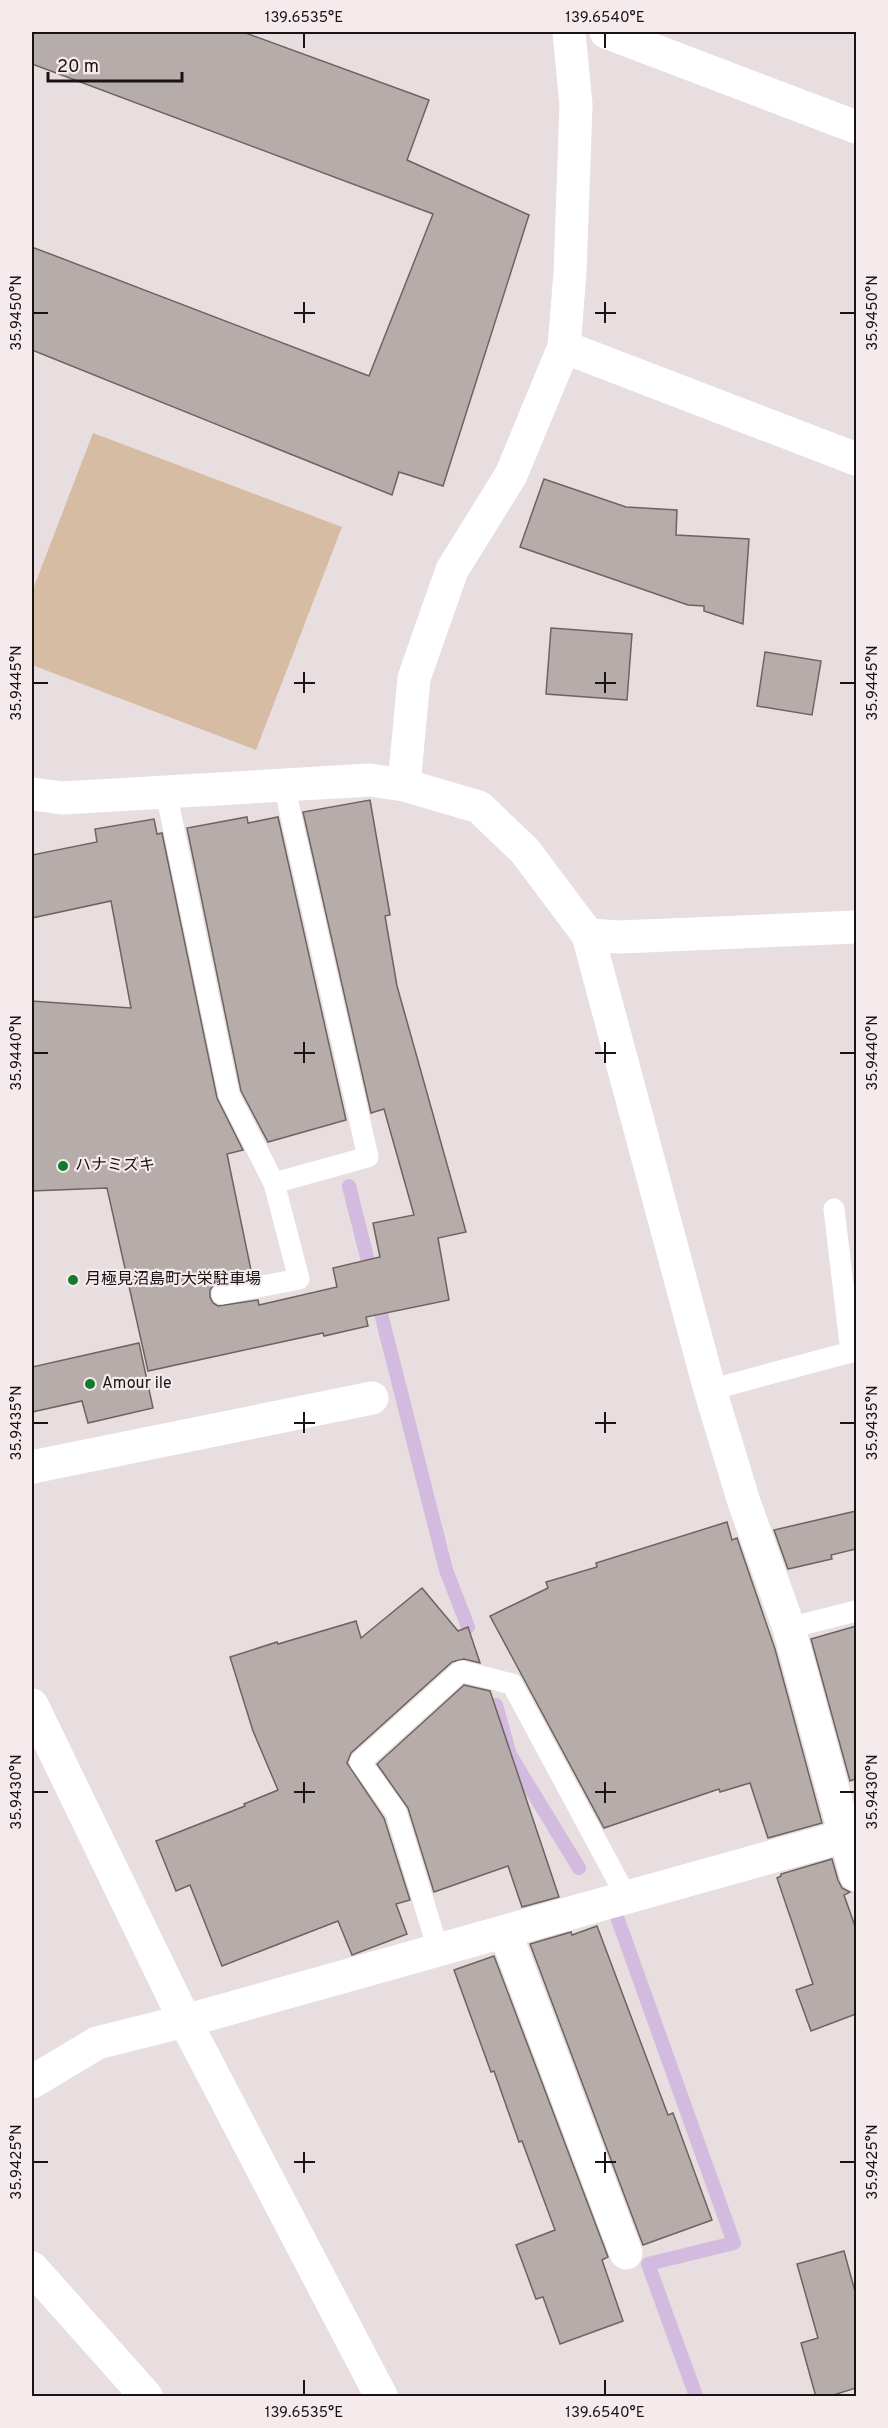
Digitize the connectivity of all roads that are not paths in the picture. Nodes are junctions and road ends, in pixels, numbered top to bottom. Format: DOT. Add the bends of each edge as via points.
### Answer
graph roads {
  1 [pos="569,32"];
  2 [pos="606,32"];
  3 [pos="856,127"];
  4 [pos="564,347"];
  5 [pos="856,459"];
  6 [pos="284,785"];
  7 [pos="404,785"];
  8 [pos="166,792"];
  9 [pos="32,794"];
  10 [pos="856,927"];
  11 [pos="588,935"];
  12 [pos="274,1183"];
  13 [pos="834,1209"];
  14 [pos="222,1294"];
  15 [pos="710,1390"];
  16 [pos="372,1398"];
  17 [pos="32,1467"];
  18 [pos="856,1611"];
  19 [pos="789,1628"];
  20 [pos="32,1705"];
  21 [pos="852,1834"];
  22 [pos="856,1875"];
  23 [pos="627,1898"];
  24 [pos="505,1932"];
  25 [pos="438,1948"];
  26 [pos="185,2021"];
  27 [pos="32,2082"];
  28 [pos="626,2253"];
  29 [pos="32,2268"];
  30 [pos="146,2397"];
  31 [pos="381,2397"];
  1 -- 4 [label="street" via="576,105"];
  2 -- 3 [label="street"];
  4 -- 5 [label="street"];
  4 -- 7 [label="street" via="511,476 452,570 414,678"];
  6 -- 7 [label="street" via="370,780"];
  6 -- 8 [label="street"];
  6 -- 12 [label="lane" via="368,1157"];
  7 -- 11 [label="street" via="479,807 525,850"];
  8 -- 9 [label="street" via="62,798"];
  8 -- 12 [label="lane" via="229,1095"];
  10 -- 11 [label="street"];
  11 -- 15 [label="street"];
  12 -- 14 [label="lane" via="300,1279"];
  13 -- 15 [label="lane" via="851,1352"];
  15 -- 19 [label="street" via="744,1502"];
  16 -- 17 [label="street"];
  18 -- 19 [label="lane"];
  19 -- 21 [label="street"];
  20 -- 26 [label="street"];
  21 -- 22 [label="street"];
  21 -- 23 [label="street"];
  23 -- 24 [label="street"];
  23 -- 25 [label="lane" via="513,1684 461,1671 360,1762 396,1812"];
  24 -- 25 [label="street"];
  24 -- 28 [label="street"];
  25 -- 26 [label="street"];
  26 -- 27 [label="street" via="97,2043"];
  26 -- 31 [label="street"];
  29 -- 30 [label="street"];
}
